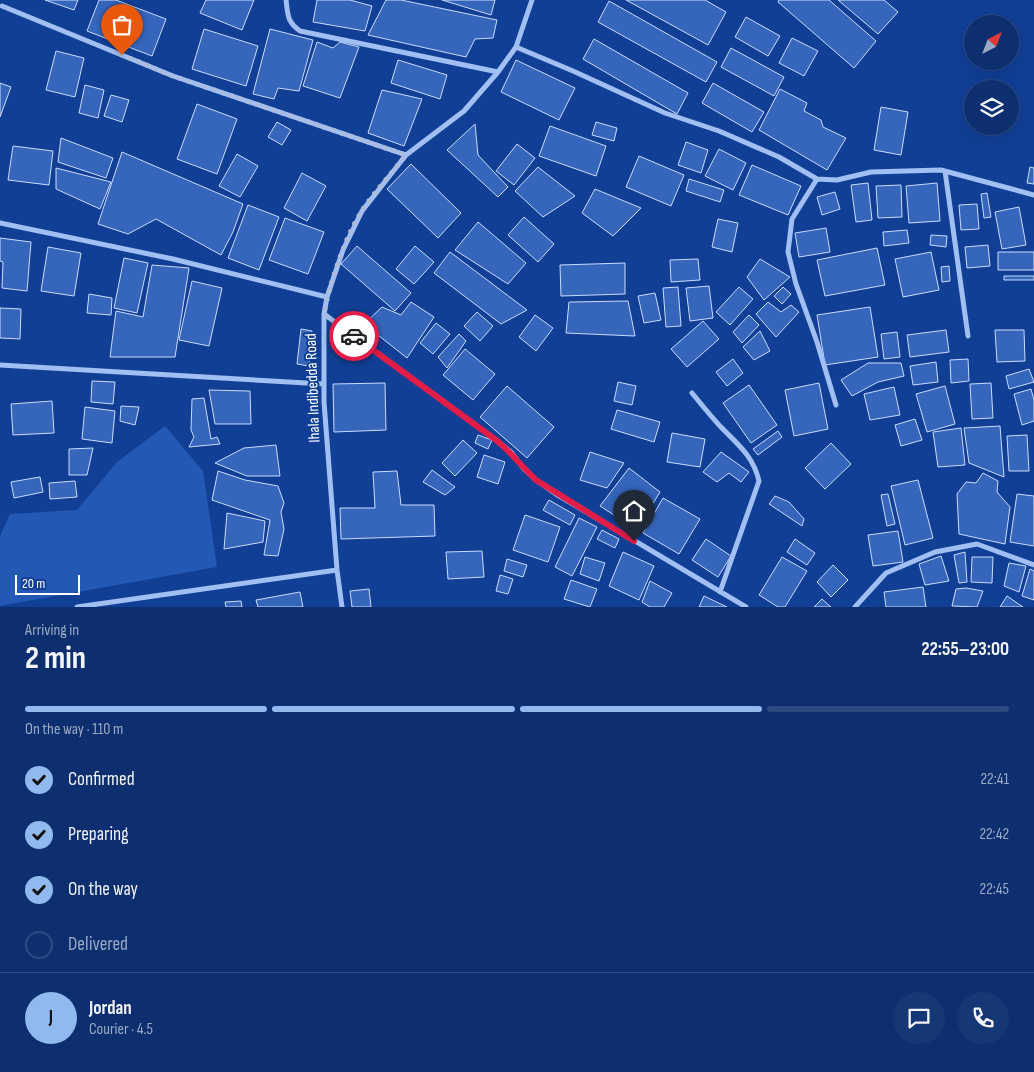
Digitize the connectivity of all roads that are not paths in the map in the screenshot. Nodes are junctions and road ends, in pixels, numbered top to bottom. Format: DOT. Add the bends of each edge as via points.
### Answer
graph roads {
  1 [pos="286,0"];
  2 [pos="532,0"];
  3 [pos="2,6"];
  4 [pos="516,47"];
  5 [pos="498,72"];
  6 [pos="406,155"];
  7 [pos="944,171"];
  8 [pos="816,180"];
  9 [pos="1034,195"];
  10 [pos="0,223"];
  11 [pos="327,297"];
  12 [pos="324,314"];
  13 [pos="968,336"];
  14 [pos="0,365"];
  15 [pos="324,384"];
  16 [pos="692,393"];
  17 [pos="836,405"];
  18 [pos="1034,565"];
  19 [pos="337,570"];
  20 [pos="720,592"];
  21 [pos="77,607"];
  22 [pos="342,607"];
  23 [pos="746,607"];
  24 [pos="855,607"];
  1 -- 5 [label="street" via="291,25 300,31"];
  2 -- 4 [label="street, Ihala Indibedda Road"];
  3 -- 6 [label="street" via="173,76"];
  4 -- 5 [label="street, Ihala Indibedda Road"];
  4 -- 8 [label="street" via="665,113 719,131 779,157"];
  5 -- 6 [label="street, Ihala Indibedda Road" via="464,111"];
  6 -- 11 [label="street, Ihala Indibedda Road" via="362,210 343,250"];
  7 -- 8 [label="street" via="871,172 837,180"];
  7 -- 9 [label="street"];
  7 -- 13 [label="street"];
  8 -- 17 [label="street" via="792,219 788,252"];
  10 -- 11 [label="street" via="173,259"];
  11 -- 12 [label="street, Ihala Indibedda Road"];
  12 -- 15 [label="street, Ihala Indibedda Road"];
  12 -- 20 [label="street" via="496,440 536,480"];
  14 -- 15 [label="street"];
  15 -- 19 [label="street, Ihala Indibedda Road"];
  16 -- 20 [label="street" via="744,449 756,467 759,481"];
  18 -- 24 [label="street" via="977,544 935,552 886,573"];
  19 -- 21 [label="street"];
  19 -- 22 [label="street, Ihala Indibedda Road"];
  20 -- 23 [label="street"];
}
